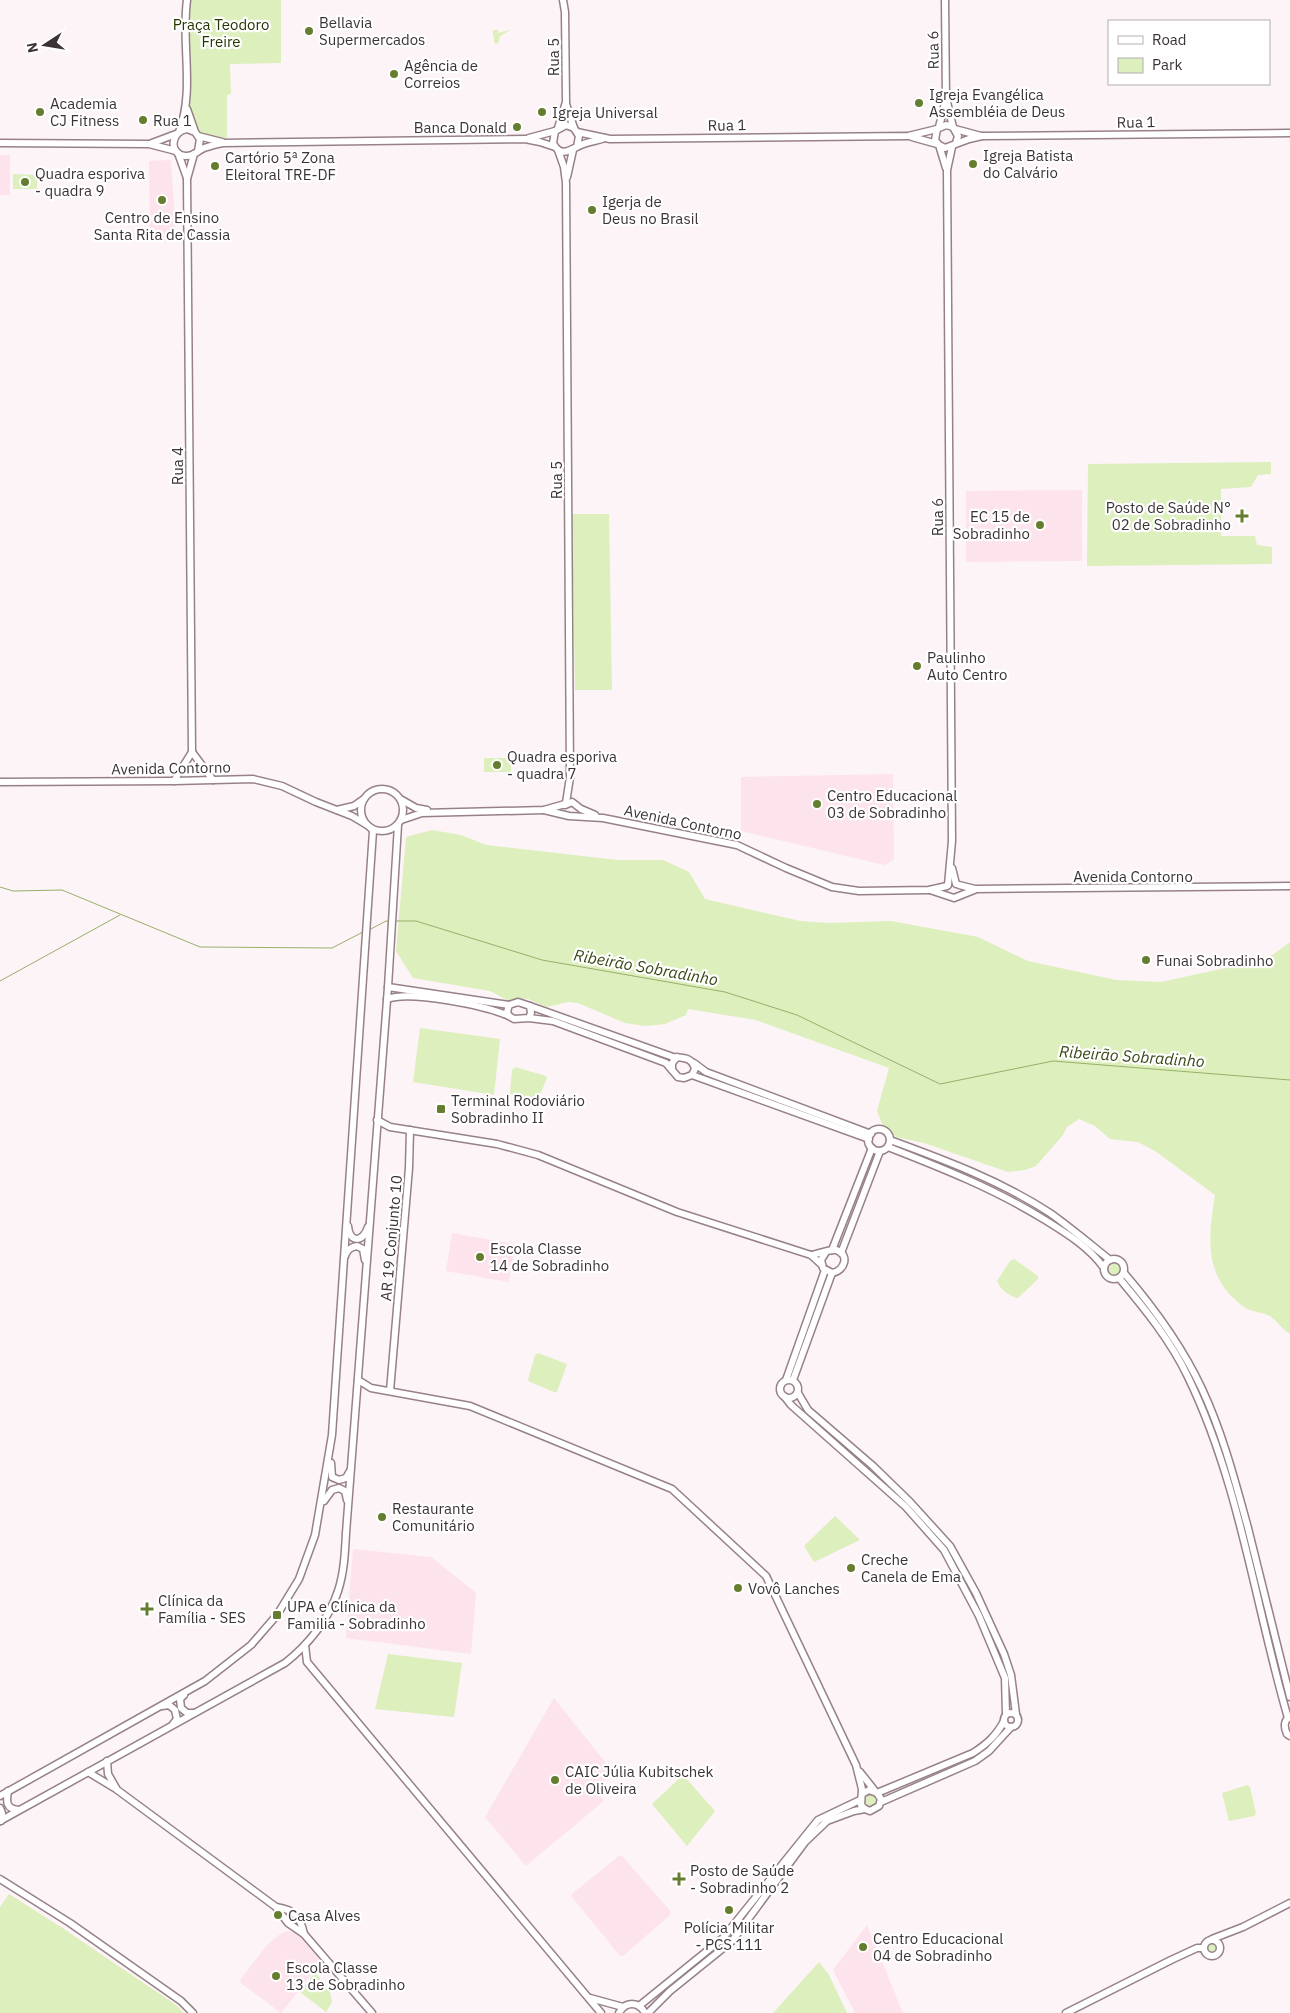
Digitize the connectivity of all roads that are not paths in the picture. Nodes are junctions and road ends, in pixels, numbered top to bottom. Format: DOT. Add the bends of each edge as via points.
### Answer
graph roads {
  1 [pos="186,0"];
  2 [pos="565,0"];
  3 [pos="945,0"];
  4 [pos="946,99"];
  5 [pos="566,102"];
  6 [pos="186,108"];
  7 [pos="938,128"];
  8 [pos="954,128"];
  9 [pos="556,129"];
  10 [pos="576,130"];
  11 [pos="177,133"];
  12 [pos="1290,133"];
  13 [pos="197,134"];
  14 [pos="908,136"];
  15 [pos="982,136"];
  16 [pos="606,139"];
  17 [pos="525,140"];
  18 [pos="0,143"];
  19 [pos="223,143"];
  20 [pos="149,144"];
  21 [pos="938,145"];
  22 [pos="954,145"];
  23 [pos="557,149"];
  24 [pos="575,149"];
  25 [pos="177,152"];
  26 [pos="196,152"];
  27 [pos="946,170"];
  28 [pos="187,179"];
  29 [pos="566,183"];
  30 [pos="192,752"];
  31 [pos="570,777"];
  32 [pos="213,780"];
  33 [pos="174,781"];
  34 [pos="0,782"];
  35 [pos="365,798"];
  36 [pos="401,800"];
  37 [pos="566,804"];
  38 [pos="576,804"];
  39 [pos="335,810"];
  40 [pos="544,810"];
  41 [pos="439,812"];
  42 [pos="570,815"];
  43 [pos="603,818"];
  44 [pos="399,823"];
  45 [pos="369,826"];
  46 [pos="951,864"];
  47 [pos="958,884"];
  48 [pos="947,885"];
  49 [pos="1290,886"];
  50 [pos="975,889"];
  51 [pos="929,890"];
  52 [pos="960,894"];
  53 [pos="947,895"];
  54 [pos="388,987"];
  55 [pos="387,999"];
  56 [pos="509,1005"];
  57 [pos="530,1006"];
  58 [pos="509,1016"];
  59 [pos="529,1018"];
  60 [pos="677,1057"];
  61 [pos="693,1062"];
  62 [pos="672,1070"];
  63 [pos="692,1075"];
  64 [pos="377,1120"];
  65 [pos="390,1127"];
  66 [pos="410,1130"];
  67 [pos="376,1137"];
  68 [pos="870,1137"];
  69 [pos="889,1144"];
  70 [pos="872,1148"];
  71 [pos="880,1151"];
  72 [pos="347,1192"];
  73 [pos="370,1221"];
  74 [pos="829,1251"];
  75 [pos="841,1253"];
  76 [pos="811,1255"];
  77 [pos="344,1258"];
  78 [pos="1110,1260"];
  79 [pos="1104,1268"];
  80 [pos="826,1269"];
  81 [pos="1121,1276"];
  82 [pos="365,1294"];
  83 [pos="358,1380"];
  84 [pos="790,1380"];
  85 [pos="371,1388"];
  86 [pos="390,1391"];
  87 [pos="798,1393"];
  88 [pos="784,1396"];
  89 [pos="357,1398"];
  90 [pos="332,1434"];
  91 [pos="351,1468"];
  92 [pos="348,1504"];
  93 [pos="322,1505"];
  94 [pos="305,1645"];
  95 [pos="291,1658"];
  96 [pos="307,1662"];
  97 [pos="187,1692"];
  98 [pos="1290,1697"];
  99 [pos="160,1707"];
  100 [pos="196,1713"];
  101 [pos="1016,1714"];
  102 [pos="1289,1717"];
  103 [pos="1005,1718"];
  104 [pos="171,1726"];
  105 [pos="1011,1728"];
  106 [pos="1290,1736"];
  107 [pos="107,1762"];
  108 [pos="856,1765"];
  109 [pos="88,1772"];
  110 [pos="116,1789"];
  111 [pos="8,1791"];
  112 [pos="876,1792"];
  113 [pos="0,1796"];
  114 [pos="861,1797"];
  115 [pos="881,1802"];
  116 [pos="0,1808"];
  117 [pos="865,1809"];
  118 [pos="19,1810"];
  119 [pos="0,1821"];
  120 [pos="0,1879"];
  121 [pos="1290,1903"];
  122 [pos="276,1907"];
  123 [pos="292,1911"];
  124 [pos="285,1919"];
  125 [pos="299,1919"];
  126 [pos="292,1927"];
  127 [pos="304,1934"];
  128 [pos="1226,1934"];
  129 [pos="1212,1939"];
  130 [pos="1219,1944"];
  131 [pos="1204,1948"];
  132 [pos="590,1998"];
  133 [pos="640,2006"];
  134 [pos="621,2010"];
  135 [pos="192,2013"];
  136 [pos="372,2013"];
  137 [pos="601,2013"];
  138 [pos="646,2013"];
  139 [pos="1066,2013"];
  1 -- 6 [label="street"];
  2 -- 5 [label="street, Rua 5"];
  3 -- 4 [label="street, Rua 6"];
  4 -- 7 [label="street, Rua 6"];
  4 -- 8 [label="street, Rua 6"];
  5 -- 9 [label="street"];
  5 -- 10 [label="street"];
  6 -- 11 [label="street"];
  6 -- 13 [label="street"];
  7 -- 8 [label="street" via="946,125"];
  7 -- 14 [label="street"];
  7 -- 21 [label="street" via="934,136"];
  8 -- 15 [label="street"];
  8 -- 22 [label="street" via="958,136"];
  9 -- 10 [label="street" via="566,125"];
  9 -- 17 [label="street"];
  9 -- 23 [label="street" via="552,139"];
  10 -- 16 [label="street"];
  10 -- 24 [label="street" via="579,140"];
  11 -- 13 [label="street" via="187,129"];
  11 -- 20 [label="street"];
  11 -- 25 [label="street" via="173,143"];
  12 -- 15 [label="street, Rua 1"];
  13 -- 19 [label="street"];
  13 -- 26 [label="street" via="200,143"];
  14 -- 16 [label="street, Rua 1"];
  14 -- 21 [label="street"];
  15 -- 22 [label="street"];
  16 -- 24 [label="street"];
  17 -- 19 [label="street"];
  17 -- 23 [label="street"];
  18 -- 20 [label="street"];
  19 -- 26 [label="street"];
  20 -- 25 [label="street"];
  21 -- 22 [label="street" via="945,148"];
  21 -- 27 [label="street, Rua 6"];
  22 -- 27 [label="street, Rua 6"];
  23 -- 24 [label="street" via="565,153"];
  23 -- 29 [label="street"];
  24 -- 29 [label="street"];
  25 -- 26 [label="street" via="186,156"];
  25 -- 28 [label="street"];
  26 -- 28 [label="street"];
  27 -- 46 [label="street, Rua 6"];
  28 -- 30 [label="street, Rua 4"];
  29 -- 31 [label="street, Rua 5"];
  30 -- 32 [label="street"];
  30 -- 33 [label="street"];
  31 -- 37 [label="street, Rua 5"];
  31 -- 38 [label="street, Rua 5"];
  32 -- 33 [label="street, Avenida Contorno"];
  32 -- 39 [label="street, Avenida Contorno" via="269,782"];
  33 -- 34 [label="street, Avenida Contorno"];
  35 -- 36 [label="street" via="383,789 396,794"];
  35 -- 39 [label="street" via="354,806"];
  35 -- 45 [label="street" via="361,812"];
  36 -- 41 [label="street, Avenida Contorno" via="416,808"];
  36 -- 44 [label="street" via="403,806"];
  37 -- 38 [label="street"];
  37 -- 40 [label="street, Avenida Contorno"];
  37 -- 42 [label="street" via="564,811"];
  38 -- 42 [label="street" via="577,812"];
  38 -- 43 [label="street, Avenida Contorno"];
  39 -- 45 [label="street, Avenida Contorno"];
  40 -- 41 [label="street, Avenida Contorno"];
  40 -- 42 [label="street, Avenida Contorno"];
  41 -- 44 [label="street, Avenida Contorno" via="415,815"];
  42 -- 43 [label="street, Avenida Contorno"];
  43 -- 51 [label="street, Avenida Contorno" via="737,844 832,887 859,891"];
  44 -- 45 [label="street" via="382,832"];
  44 -- 54 [label="street"];
  45 -- 72 [label="street" via="373,832"];
  46 -- 47 [label="street, Rua 6"];
  46 -- 48 [label="street, Rua 6"];
  47 -- 48 [label="street"];
  47 -- 50 [label="street"];
  47 -- 52 [label="street"];
  48 -- 51 [label="street, Avenida Contorno"];
  48 -- 53 [label="street"];
  49 -- 50 [label="street, Avenida Contorno"];
  50 -- 52 [label="street"];
  51 -- 53 [label="street, Avenida Contorno"];
  52 -- 53 [label="street" via="954,898"];
  54 -- 55 [label="street"];
  54 -- 56 [label="street"];
  55 -- 58 [label="street" via="395,996 426,998 495,1010"];
  55 -- 64 [label="street"];
  56 -- 57 [label="street" via="518,1002"];
  56 -- 58 [label="street"];
  57 -- 59 [label="street"];
  57 -- 60 [label="street"];
  58 -- 59 [label="street" via="519,1020"];
  59 -- 62 [label="street" via="552,1022 666,1064"];
  60 -- 61 [label="street"];
  60 -- 62 [label="street" via="672,1063"];
  61 -- 63 [label="street" via="695,1069"];
  61 -- 68 [label="street" via="706,1072"];
  62 -- 63 [label="street" via="678,1077"];
  63 -- 68 [label="street"];
  64 -- 65 [label="street"];
  64 -- 67 [label="street"];
  65 -- 66 [label="street"];
  65 -- 67 [label="street"];
  66 -- 76 [label="street" via="497,1144 538,1155 677,1212"];
  66 -- 86 [label="street, AR 19 Conjunto 10"];
  67 -- 73 [label="street"];
  68 -- 69 [label="street" via="876,1130 883,1130 888,1134"];
  68 -- 70 [label="street"];
  69 -- 71 [label="street"];
  69 -- 78 [label="street" via="966,1169 1002,1186 1048,1213"];
  69 -- 79 [label="street" via="1014,1201 1069,1235"];
  70 -- 71 [label="street"];
  70 -- 74 [label="street"];
  71 -- 75 [label="street"];
  72 -- 73 [label="street" via="348,1232 353,1238 362,1238"];
  72 -- 77 [label="street"];
  73 -- 82 [label="street"];
  74 -- 75 [label="street"];
  74 -- 76 [label="street"];
  74 -- 80 [label="street" via="823,1256"];
  75 -- 80 [label="street" via="843,1267 838,1272"];
  76 -- 80 [label="street"];
  77 -- 82 [label="street" via="352,1247 362,1249 365,1255"];
  77 -- 90 [label="street"];
  78 -- 79 [label="street"];
  78 -- 81 [label="street" via="1121,1263"];
  79 -- 81 [label="street" via="1109,1277"];
  80 -- 84 [label="street"];
  81 -- 98 [label="street" via="1143,1296 1178,1344 1214,1417 1233,1473"];
  81 -- 102 [label="street" via="1188,1376 1217,1444"];
  82 -- 83 [label="street"];
  83 -- 85 [label="street"];
  83 -- 89 [label="street"];
  84 -- 87 [label="street" via="798,1385"];
  84 -- 88 [label="street" via="780,1387"];
  85 -- 86 [label="street"];
  85 -- 89 [label="street"];
  86 -- 108 [label="street" via="470,1406 672,1489 766,1576"];
  87 -- 88 [label="street" via="792,1398"];
  87 -- 101 [label="street" via="808,1410 873,1466 950,1546 1004,1654 1011,1674"];
  88 -- 103 [label="street" via="906,1507 944,1550 979,1616 1005,1678"];
  89 -- 91 [label="street"];
  90 -- 91 [label="street" via="332,1477 338,1480 346,1478"];
  90 -- 93 [label="street"];
  91 -- 92 [label="street"];
  92 -- 93 [label="street" via="345,1491 339,1488 332,1490"];
  92 -- 94 [label="street" via="338,1591 332,1608"];
  93 -- 97 [label="street" via="299,1579 277,1615 251,1645"];
  94 -- 95 [label="street"];
  94 -- 96 [label="street"];
  95 -- 96 [label="street"];
  95 -- 100 [label="street"];
  96 -- 132 [label="street"];
  97 -- 99 [label="street"];
  97 -- 100 [label="street" via="180,1699 181,1708 187,1713"];
  99 -- 104 [label="street" via="169,1705 175,1710 177,1719"];
  99 -- 111 [label="street"];
  100 -- 104 [label="street"];
  101 -- 103 [label="street" via="1011,1712"];
  101 -- 105 [label="street" via="1019,1722"];
  102 -- 106 [label="street" via="1285,1728"];
  103 -- 105 [label="street"];
  103 -- 112 [label="street" via="996,1735 973,1754"];
  104 -- 107 [label="street"];
  105 -- 115 [label="street" via="975,1761"];
  107 -- 109 [label="street"];
  107 -- 110 [label="street" via="108,1774"];
  108 -- 112 [label="street"];
  108 -- 114 [label="street"];
  109 -- 110 [label="street"];
  109 -- 118 [label="street"];
  110 -- 122 [label="street"];
  111 -- 113 [label="street"];
  111 -- 118 [label="street" via="8,1805"];
  112 -- 114 [label="street" via="866,1791"];
  112 -- 115 [label="street"];
  114 -- 117 [label="street" via="861,1805"];
  114 -- 133 [label="street" via="818,1820 723,1938"];
  115 -- 117 [label="street" via="876,1810"];
  116 -- 119 [label="street"];
  117 -- 138 [label="street" via="827,1821 805,1842 732,1941"];
  118 -- 119 [label="street"];
  120 -- 135 [label="street" via="70,1922 181,2001"];
  121 -- 128 [label="street"];
  122 -- 123 [label="street"];
  122 -- 124 [label="street"];
  123 -- 124 [label="street"];
  123 -- 125 [label="street"];
  124 -- 126 [label="street"];
  125 -- 126 [label="street"];
  125 -- 127 [label="street"];
  126 -- 127 [label="street"];
  127 -- 136 [label="street"];
  128 -- 129 [label="street"];
  128 -- 130 [label="street"];
  129 -- 130 [label="street"];
  129 -- 131 [label="street" via="1205,1942"];
  130 -- 131 [label="street" via="1220,1951 1215,1956 1207,1955"];
  131 -- 139 [label="street" via="1171,1960"];
  132 -- 134 [label="street"];
  132 -- 137 [label="street"];
  133 -- 134 [label="street" via="631,2004"];
  133 -- 138 [label="street"];
}
